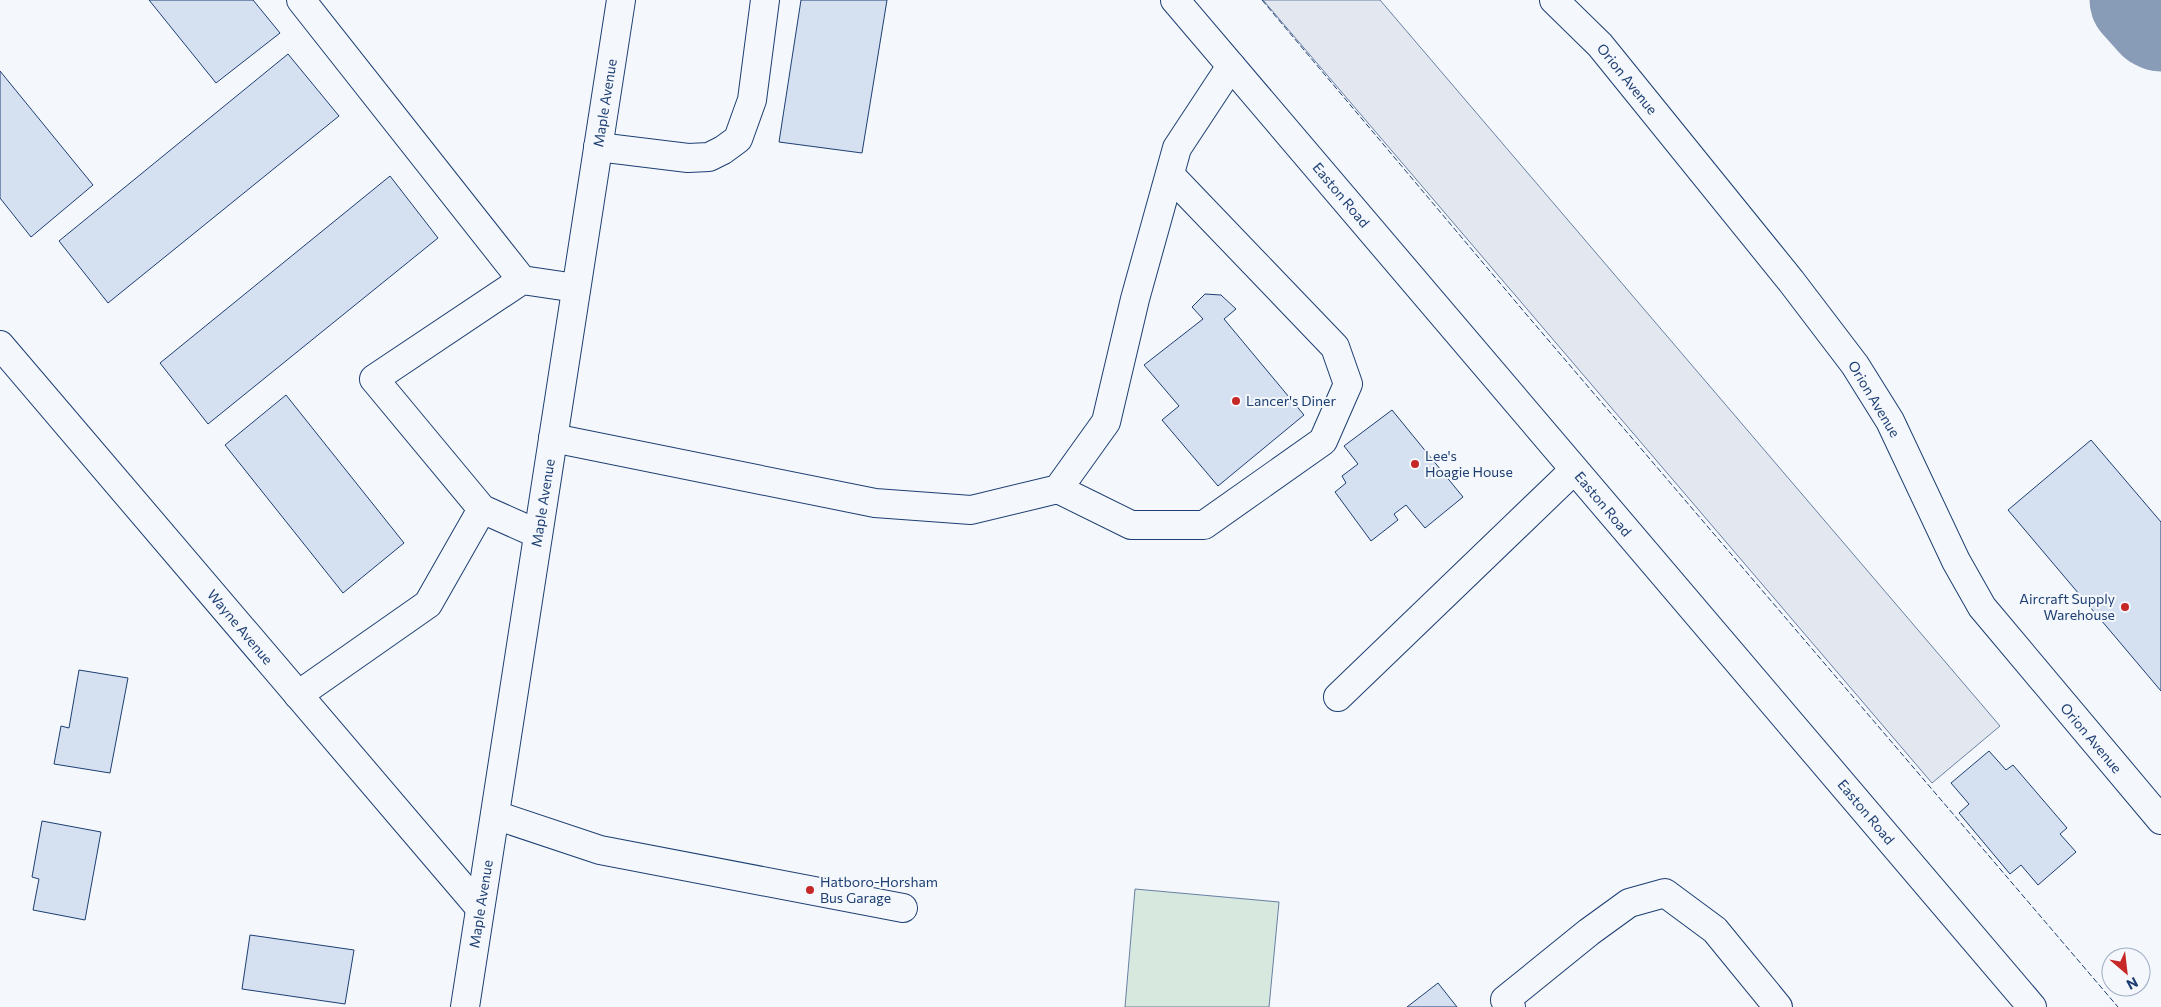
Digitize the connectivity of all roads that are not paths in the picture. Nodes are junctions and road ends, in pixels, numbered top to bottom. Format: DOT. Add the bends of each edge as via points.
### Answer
graph roads {
  1 [pos="301,0"];
  2 [pos="621,0"];
  3 [pos="765,0"];
  4 [pos="1175,0"];
  5 [pos="1554,0"];
  6 [pos="1231,66"];
  7 [pos="598,147"];
  8 [pos="1170,175"];
  9 [pos="522,280"];
  10 [pos="576,288"];
  11 [pos="0,348"];
  12 [pos="553,438"];
  13 [pos="1574,470"];
  14 [pos="1058,489"];
  15 [pos="482,509"];
  16 [pos="538,534"];
  17 [pos="298,695"];
  18 [pos="1338,697"];
  19 [pos="495,815"];
  20 [pos="2161,820"];
  21 [pos="480,908"];
  22 [pos="903,908"];
  23 [pos="465,1007"];
  24 [pos="1511,1007"];
  25 [pos="1778,1007"];
  26 [pos="2032,1007"];
  1 -- 9 [label="main road"];
  2 -- 7 [label="main road, Maple Avenue"];
  3 -- 7 [label="main road" via="752,100 738,139 708,157 688,158"];
  4 -- 6 [label="main road, Easton Road"];
  5 -- 20 [label="main road, Orion Avenue" via="1600,44 1855,365 1890,420 1956,562 1982,606"];
  6 -- 8 [label="main road" via="1177,148"];
  6 -- 13 [label="main road, Easton Road"];
  7 -- 10 [label="main road, Maple Avenue"];
  8 -- 14 [label="main road" via="1135,298 1106,422"];
  8 -- 14 [label="main road" via="1335,346 1348,384 1323,441 1204,525 1131,525"];
  9 -- 10 [label="main road"];
  9 -- 15 [label="main road" via="374,379"];
  10 -- 12 [label="main road, Maple Avenue"];
  11 -- 17 [label="main road, Wayne Avenue"];
  12 -- 14 [label="main road" via="875,504 971,510"];
  12 -- 16 [label="main road, Maple Avenue"];
  13 -- 18 [label="main road"];
  13 -- 26 [label="main road, Easton Road"];
  15 -- 16 [label="main road"];
  15 -- 17 [label="main road" via="428,604"];
  16 -- 19 [label="main road, Maple Avenue"];
  17 -- 21 [label="main road, Wayne Avenue"];
  19 -- 21 [label="main road, Maple Avenue"];
  19 -- 22 [label="main road" via="600,850"];
  21 -- 23 [label="main road, Maple Avenue"];
  24 -- 25 [label="main road" via="1505,1000 1589,932 1629,903 1665,893 1715,930"];
}
